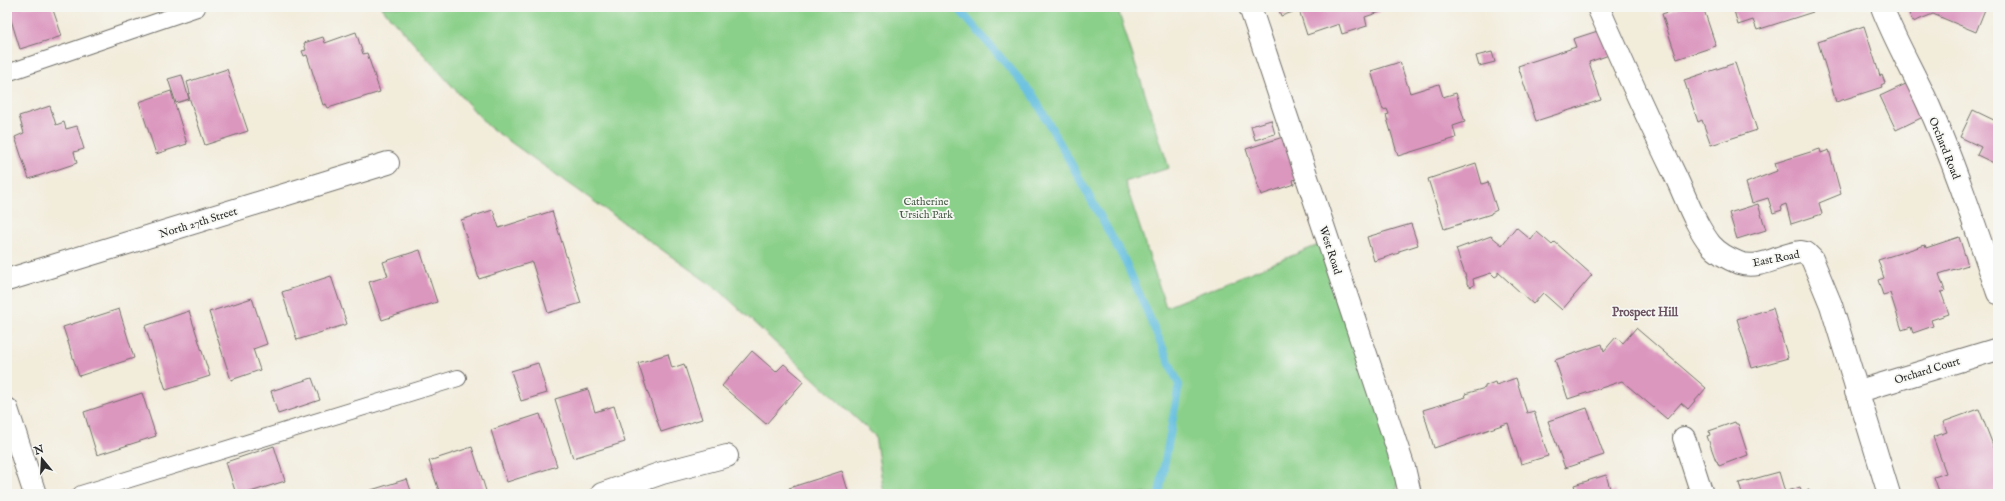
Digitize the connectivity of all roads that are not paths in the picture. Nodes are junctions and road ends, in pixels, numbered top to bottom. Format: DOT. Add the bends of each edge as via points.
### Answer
graph roads {
  1 [pos="1250,7"];
  2 [pos="1598,7"];
  3 [pos="1882,7"];
  4 [pos="198,8"];
  5 [pos="7,73"];
  6 [pos="388,164"];
  7 [pos="7,280"];
  8 [pos="1998,293"];
  9 [pos="1998,349"];
  10 [pos="458,378"];
  11 [pos="1856,392"];
  12 [pos="7,409"];
  13 [pos="1684,438"];
  14 [pos="727,456"];
  15 [pos="35,494"];
  16 [pos="81,494"];
  17 [pos="602,494"];
  18 [pos="1410,494"];
  19 [pos="1702,494"];
  20 [pos="1889,494"];
  1 -- 18 [label="street, West Road" via="1404,468"];
  2 -- 11 [label="street, East Road" via="1637,97 1711,244 1719,253 1747,264 1762,264 1796,253 1809,255 1825,290"];
  3 -- 8 [label="street, Orchard Road" via="1946,146"];
  4 -- 5 [label="lane"];
  6 -- 7 [label="street, North 27th Street"];
  9 -- 11 [label="street, Orchard Court"];
  10 -- 16 [label="lane"];
  11 -- 20 [label="street, East Road"];
  12 -- 15 [label="street"];
  13 -- 19 [label="street"];
  14 -- 17 [label="street" via="662,473"];
}
